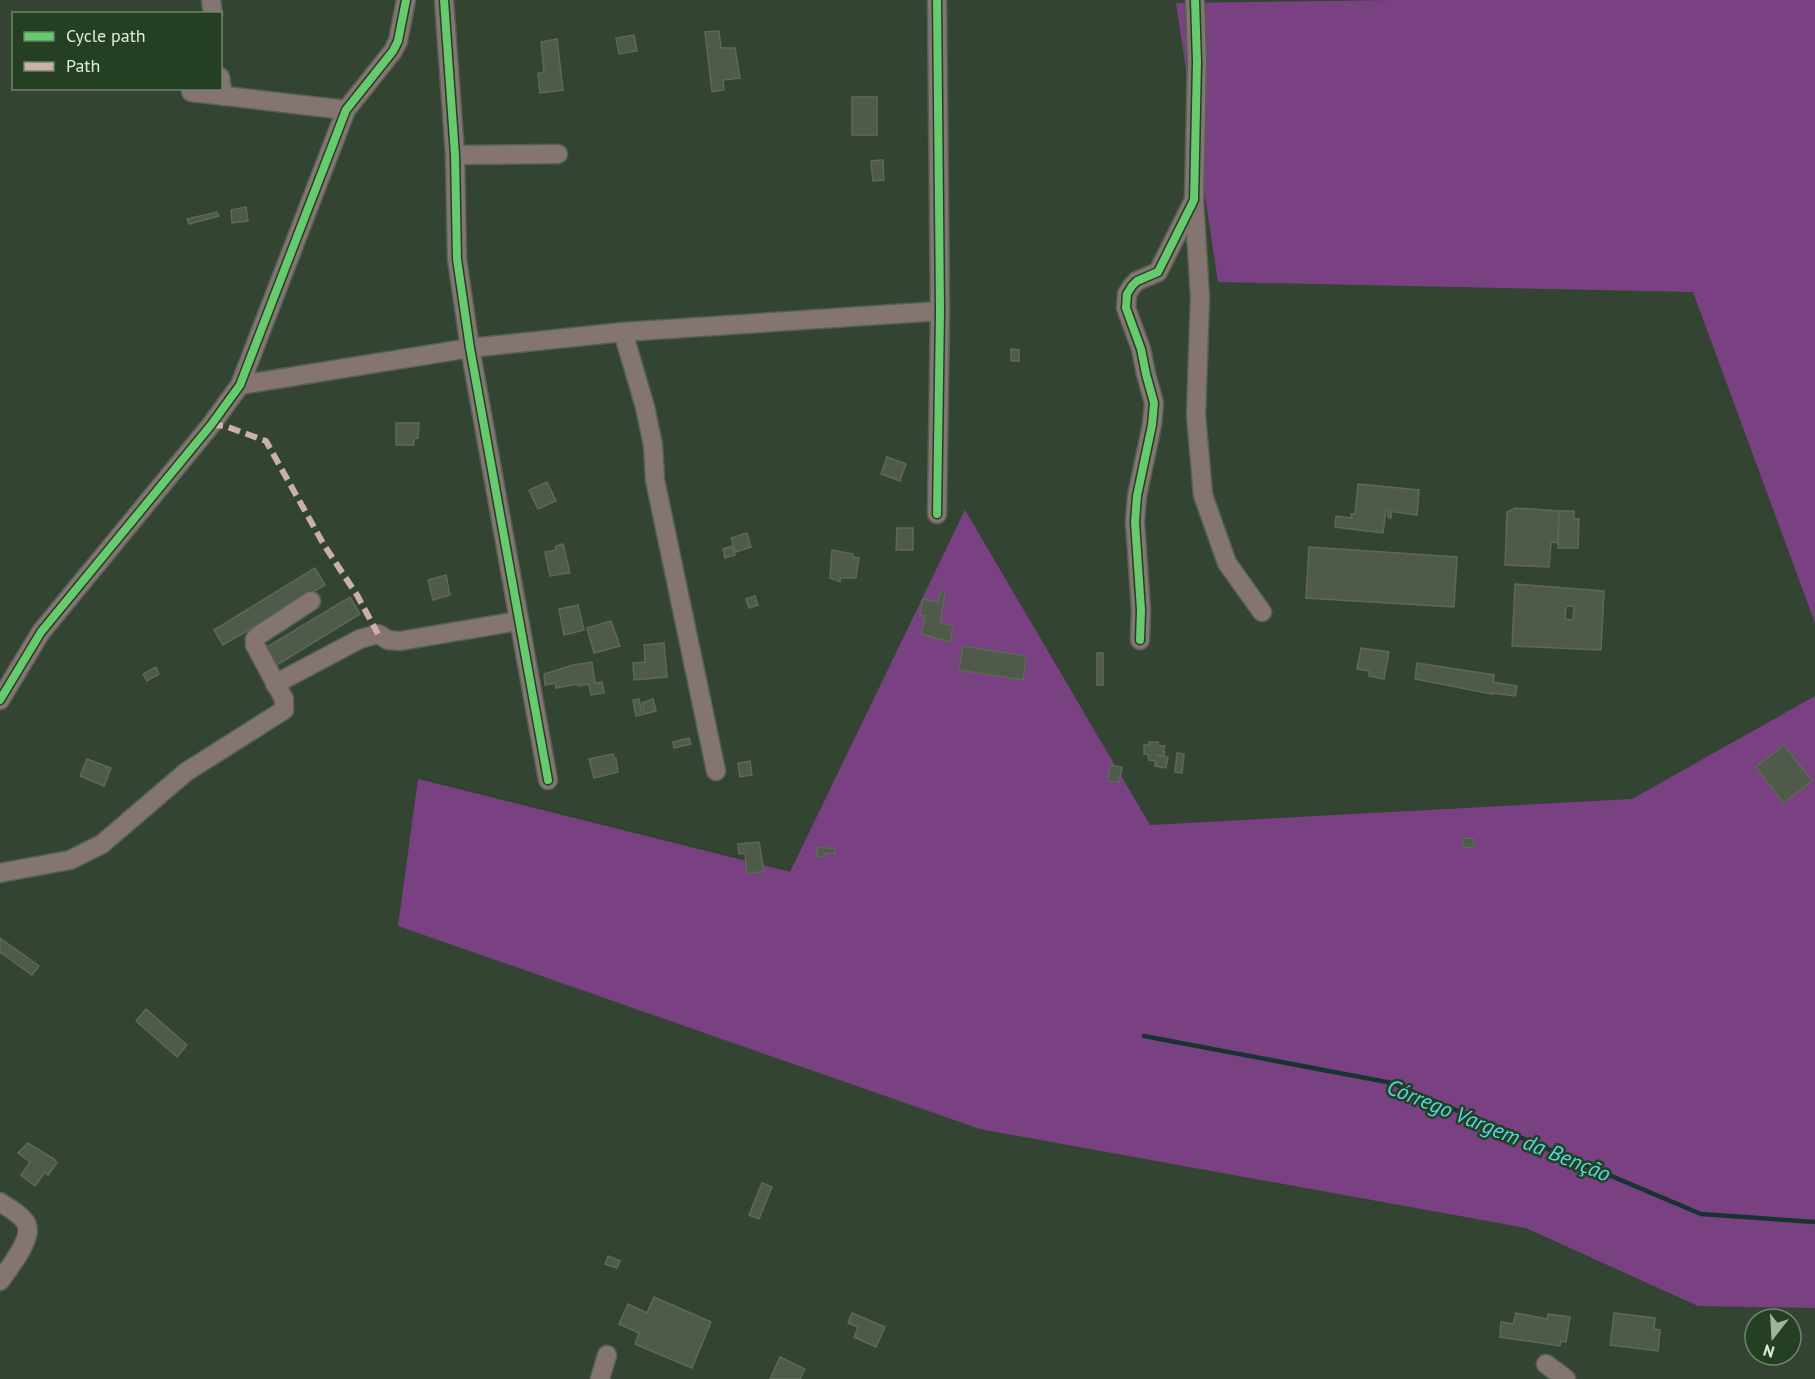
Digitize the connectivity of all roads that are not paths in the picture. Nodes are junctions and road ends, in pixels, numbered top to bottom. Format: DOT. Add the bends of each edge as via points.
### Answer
graph roads {
  1 [pos="406,0"];
  2 [pos="444,0"];
  3 [pos="937,0"];
  4 [pos="1195,0"];
  5 [pos="222,90"];
  6 [pos="191,92"];
  7 [pos="223,96"];
  8 [pos="346,110"];
  9 [pos="558,154"];
  10 [pos="455,155"];
  11 [pos="1194,200"];
  12 [pos="940,311"];
  13 [pos="623,332"];
  14 [pos="470,348"];
  15 [pos="240,385"];
  16 [pos="937,514"];
  17 [pos="311,601"];
  18 [pos="1262,612"];
  19 [pos="519,621"];
  20 [pos="1140,640"];
  21 [pos="276,684"];
  22 [pos="0,700"];
  23 [pos="716,771"];
  24 [pos="548,780"];
  25 [pos="0,873"];
  26 [pos="0,1202"];
  27 [pos="0,1281"];
  28 [pos="607,1355"];
  29 [pos="1546,1364"];
  30 [pos="600,1379"];
  31 [pos="1566,1379"];
  1 -- 8 [label="street" via="399,41"];
  2 -- 10 [label="street"];
  3 -- 12 [label="street"];
  4 -- 11 [label="street"];
  5 -- 7 [label="street"];
  6 -- 7 [label="street"];
  7 -- 8 [label="street"];
  8 -- 15 [label="street"];
  9 -- 10 [label="street"];
  10 -- 14 [label="street" via="457,259"];
  11 -- 18 [label="street" via="1200,297 1196,415 1203,495 1227,563"];
  11 -- 20 [label="street" via="1158,272 1137,280 1127,294 1126,308 1142,349 1154,404 1135,522"];
  12 -- 13 [label="street"];
  12 -- 16 [label="street"];
  13 -- 14 [label="street"];
  13 -- 23 [label="street" via="645,407 655,480"];
  14 -- 15 [label="street"];
  14 -- 19 [label="street"];
  15 -- 22 [label="street" via="41,632"];
  17 -- 21 [label="street" via="255,639"];
  19 -- 21 [label="street" via="400,641 378,634 360,639"];
  19 -- 24 [label="street"];
  21 -- 25 [label="street" via="284,699 284,710 186,772 102,844 70,860"];
  26 -- 27 [label="street" via="25,1220 28,1230 27,1240"];
  28 -- 30 [label="street"];
  29 -- 31 [label="street"];
}
